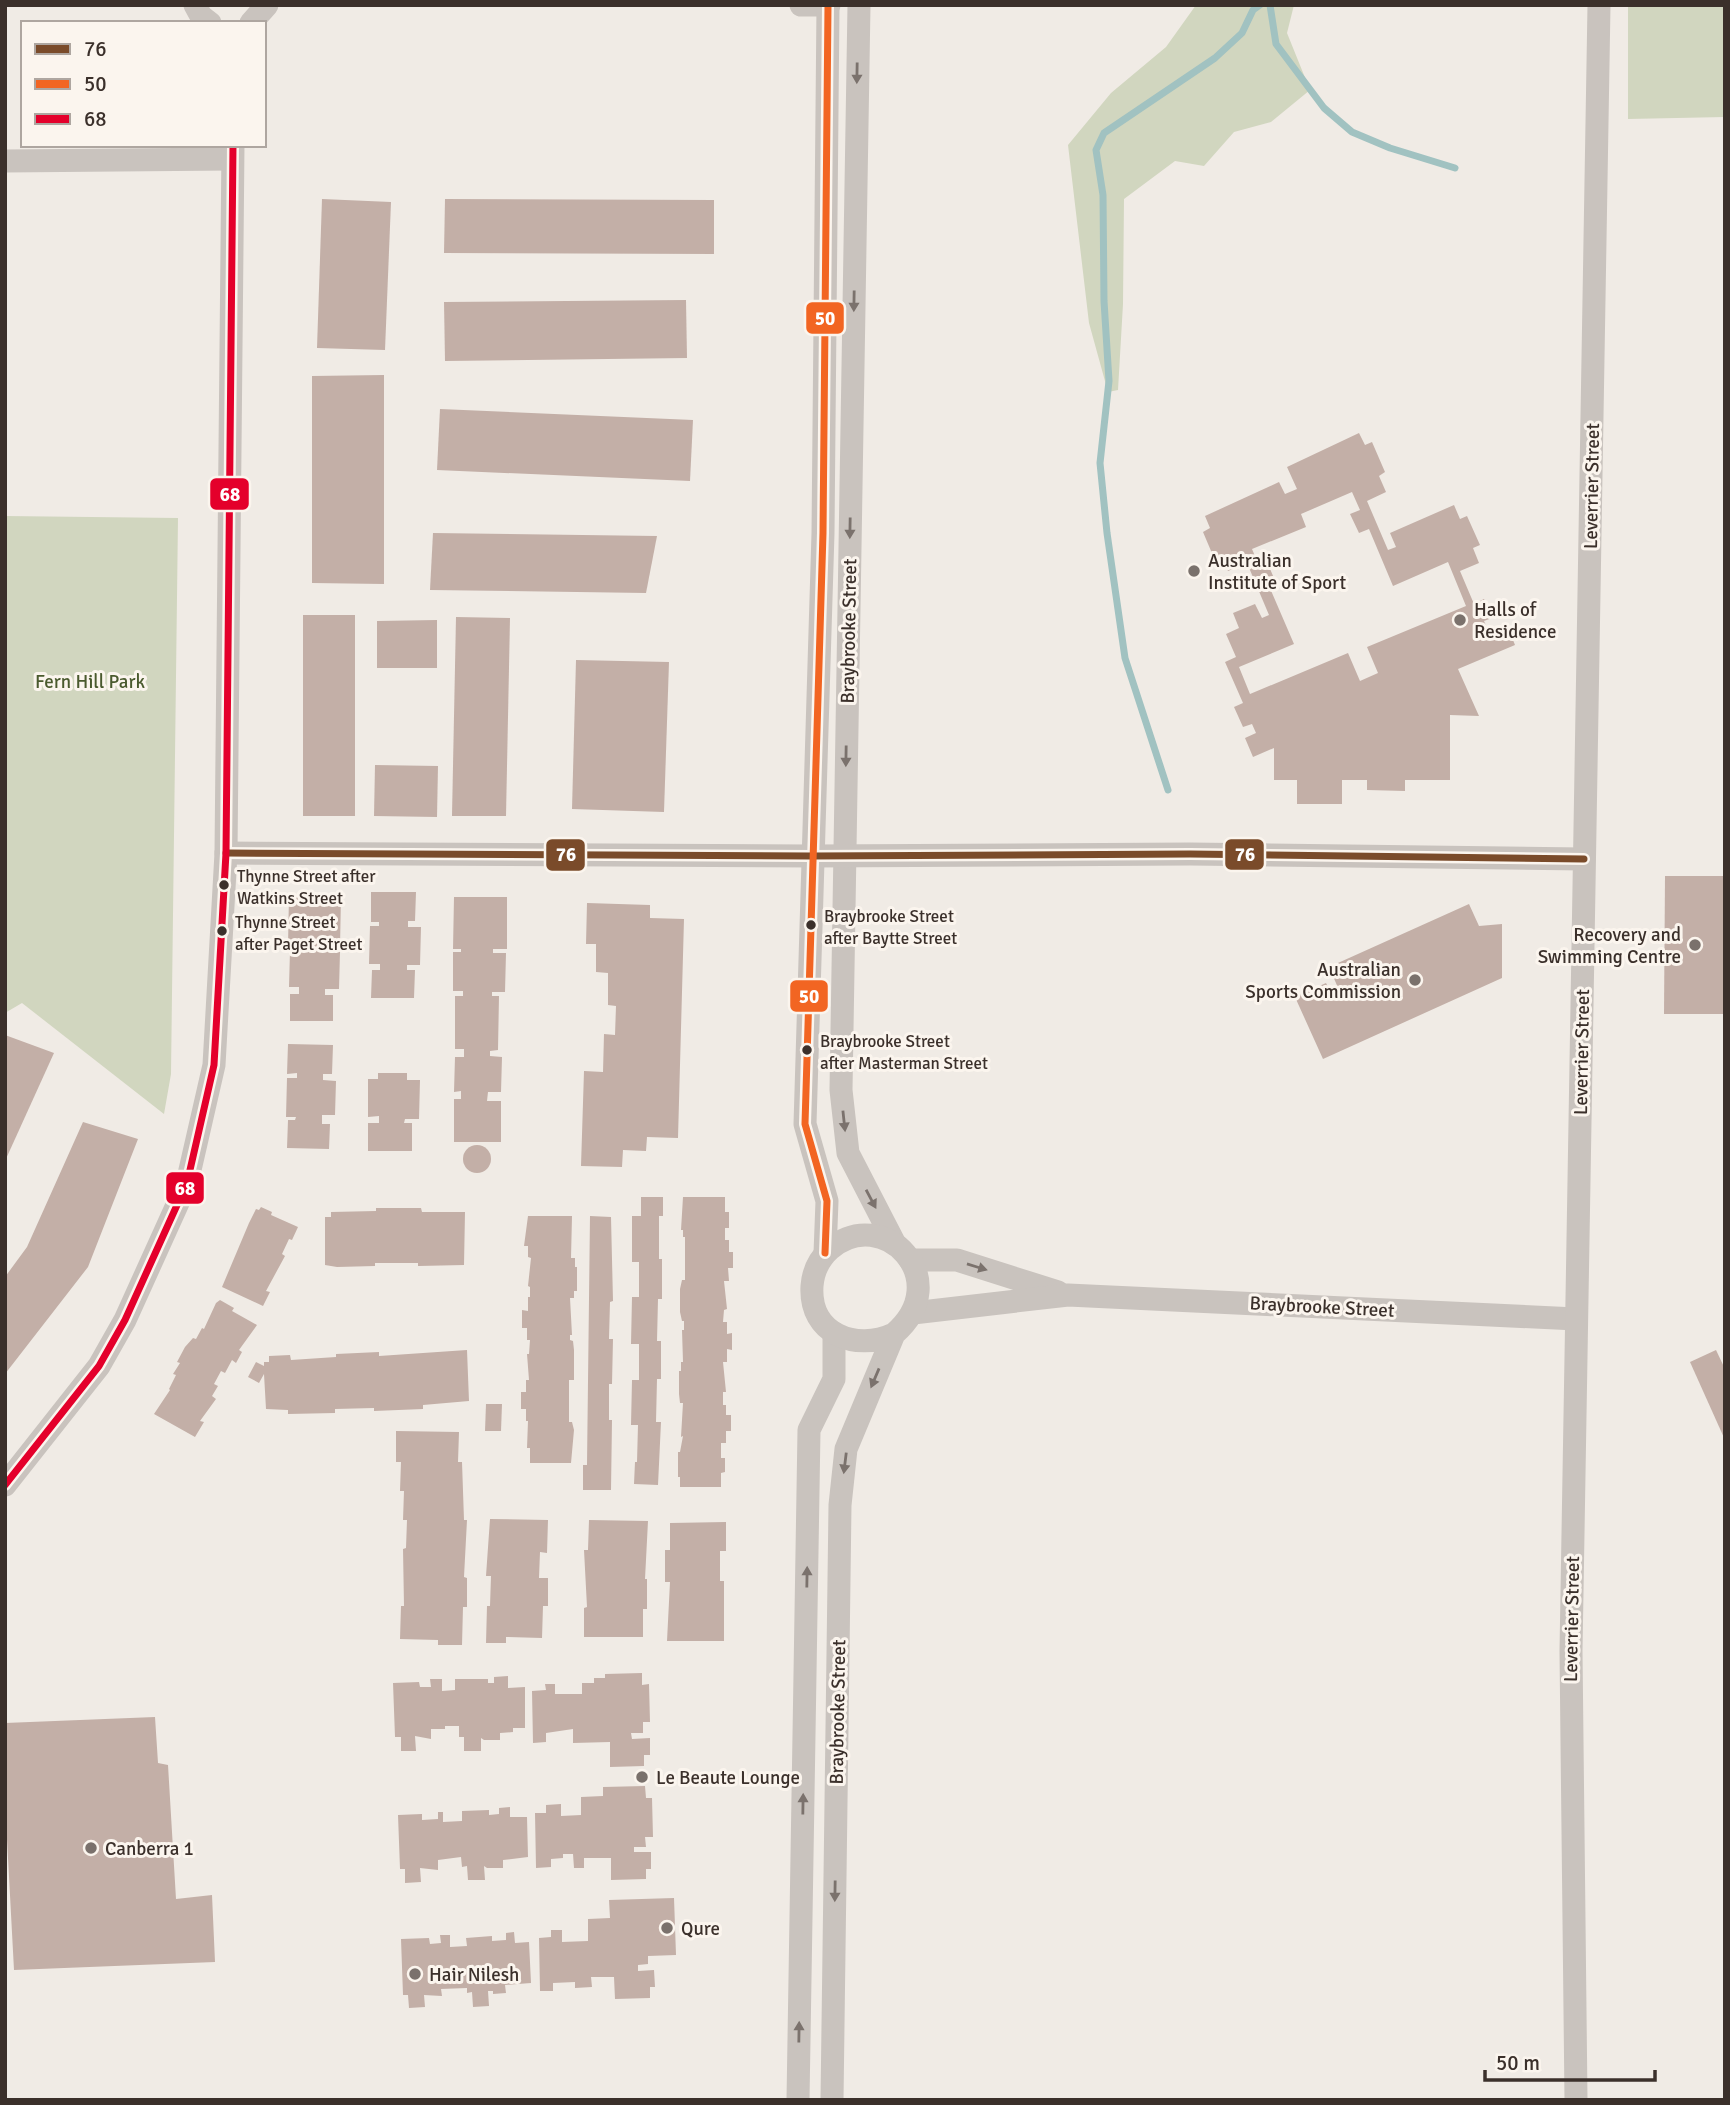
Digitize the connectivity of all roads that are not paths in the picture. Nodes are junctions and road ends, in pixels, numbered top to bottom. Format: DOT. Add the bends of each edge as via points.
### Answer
graph roads {
  1 [pos="801,5"];
  2 [pos="829,5"];
  3 [pos="859,5"];
  4 [pos="1599,5"];
  5 [pos="232,152"];
  6 [pos="5,161"];
  7 [pos="226,853"];
  8 [pos="812,856"];
  9 [pos="845,856"];
  10 [pos="1584,859"];
  11 [pos="903,1252"];
  12 [pos="825,1253"];
  13 [pos="1068,1294"];
  14 [pos="913,1313"];
  15 [pos="1576,1319"];
  16 [pos="834,1333"];
  17 [pos="894,1334"];
  18 [pos="5,1485"];
  19 [pos="808,1502"];
  20 [pos="840,1505"];
  21 [pos="798,2100"];
  22 [pos="832,2100"];
  23 [pos="1576,2100"];
  1 -- 2 [label="street"];
  2 -- 8 [label="street, Braybrooke Street" via="822,533"];
  3 -- 9 [label="street, Braybrooke Street, one-way"];
  4 -- 10 [label="street, Leverrier Street"];
  5 -- 6 [label="street"];
  5 -- 7 [label="street"];
  7 -- 8 [label="street"];
  7 -- 18 [label="street" via="215,1065 187,1183 99,1366"];
  8 -- 9 [label="street"];
  8 -- 12 [label="street, Braybrooke Street" via="805,1124 827,1201"];
  9 -- 10 [label="street"];
  9 -- 11 [label="street, Braybrooke Street, one-way" via="841,1090 848,1153"];
  10 -- 15 [label="street, Leverrier Street"];
  11 -- 12 [label="street" via="884,1239 859,1236"];
  11 -- 13 [label="street, Braybrooke Street, one-way" via="957,1260"];
  11 -- 14 [label="street" via="919,1286"];
  12 -- 16 [label="street" via="813,1276 813,1302"];
  13 -- 14 [label="street, Braybrooke Street"];
  13 -- 15 [label="street, Braybrooke Street"];
  14 -- 17 [label="street"];
  15 -- 23 [label="street, Leverrier Street" via="1570,1673"];
  16 -- 17 [label="street" via="858,1342"];
  16 -- 19 [label="street, Braybrooke Street" via="834,1379 809,1430"];
  17 -- 20 [label="street, Braybrooke Street, one-way" via="846,1449"];
  19 -- 20 [label="street"];
  21 -- 19 [label="street, Braybrooke Street, one-way"];
  20 -- 22 [label="street, Braybrooke Street, one-way"];
}
